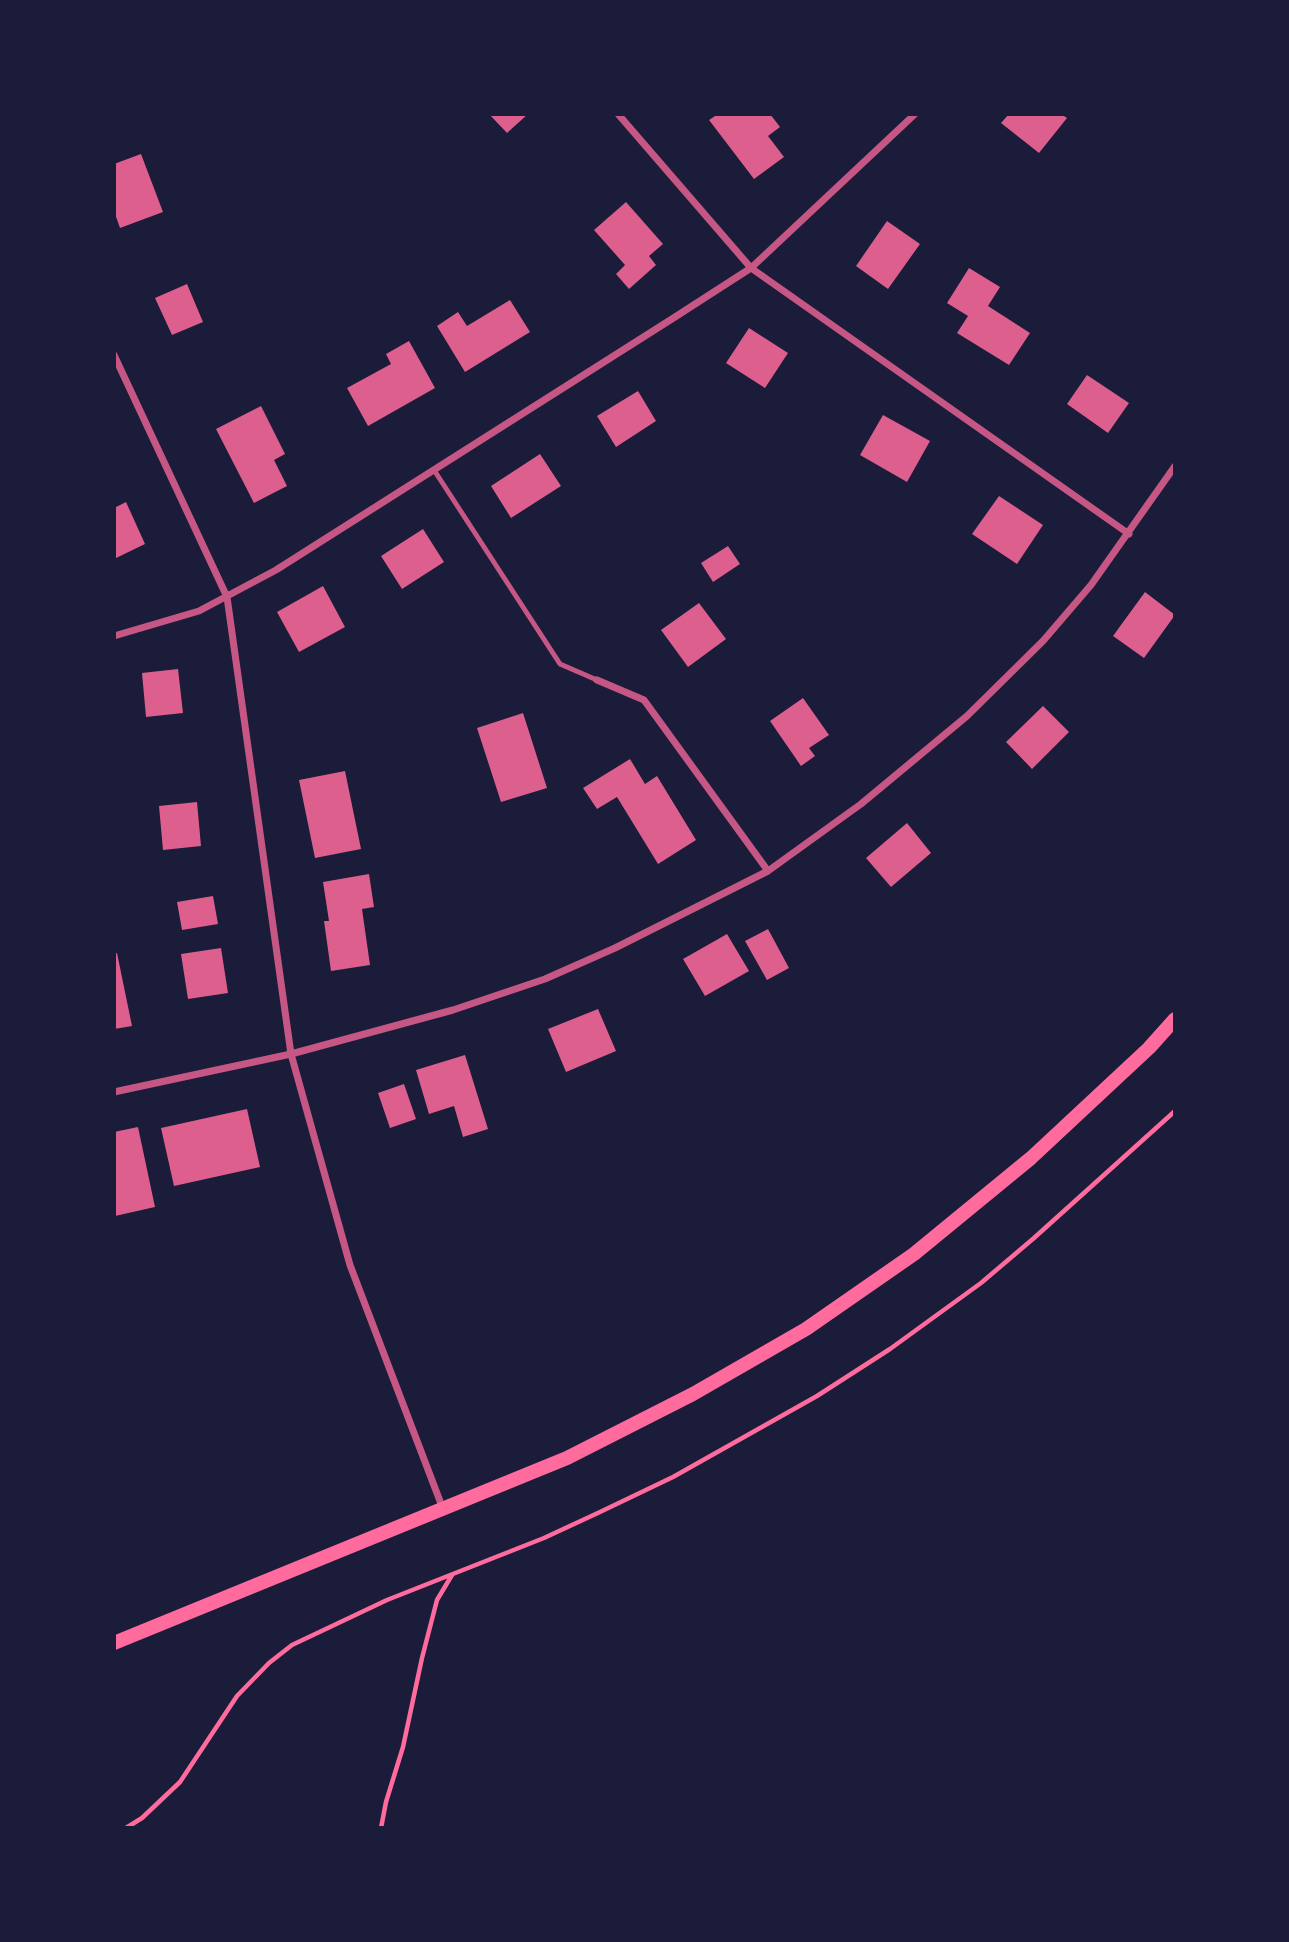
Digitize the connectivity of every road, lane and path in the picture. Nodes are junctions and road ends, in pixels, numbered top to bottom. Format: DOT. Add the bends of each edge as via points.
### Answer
graph roads {
  1 [pos="618,114"];
  2 [pos="915,114"];
  3 [pos="751,268"];
  4 [pos="114,355"];
  5 [pos="1175,466"];
  6 [pos="435,470"];
  7 [pos="1129,534"];
  8 [pos="227,597"];
  9 [pos="114,635"];
  10 [pos="597,680"];
  11 [pos="768,871"];
  12 [pos="1175,1019"];
  13 [pos="291,1054"];
  14 [pos="114,1092"];
  15 [pos="1175,1111"];
  16 [pos="443,1510"];
  17 [pos="452,1574"];
  18 [pos="114,1643"];
  19 [pos="126,1828"];
  20 [pos="381,1828"];
  1 -- 3 [label="street"];
  2 -- 3 [label="street"];
  3 -- 6 [label="street"];
  3 -- 7 [label="street"];
  4 -- 8 [label="street"];
  5 -- 7 [label="street"];
  6 -- 8 [label="street"];
  6 -- 10 [label="lane" via="560,664"];
  7 -- 11 [label="street" via="1043,641 967,716 861,804"];
  8 -- 9 [label="street" via="199,611"];
  8 -- 13 [label="street"];
  10 -- 11 [label="street" via="644,701"];
  11 -- 13 [label="street" via="545,979 453,1010"];
  12 -- 16 [label="main road" via="1031,1158 914,1254 806,1329 693,1394 567,1458"];
  13 -- 14 [label="street"];
  13 -- 16 [label="street" via="350,1265"];
  15 -- 17 [label="path" via="981,1283 869,1363 673,1477 544,1538"];
  16 -- 18 [label="main road"];
  17 -- 19 [label="path" via="292,1645 237,1696 180,1782"];
  17 -- 20 [label="path" via="434,1612"];
}
